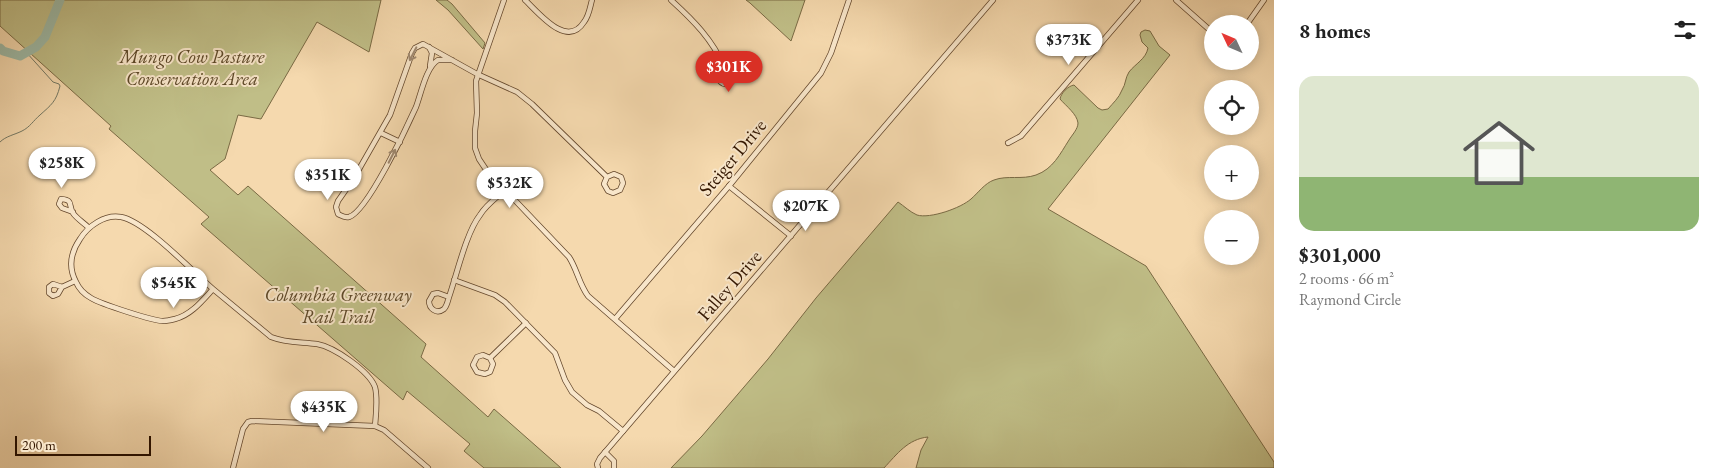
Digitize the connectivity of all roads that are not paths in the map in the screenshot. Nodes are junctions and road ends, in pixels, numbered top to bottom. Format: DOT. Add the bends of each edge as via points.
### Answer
graph roads {
  1 [pos="504,0"];
  2 [pos="525,0"];
  3 [pos="592,0"];
  4 [pos="671,0"];
  5 [pos="849,0"];
  6 [pos="993,0"];
  7 [pos="1138,0"];
  8 [pos="1176,0"];
  9 [pos="1264,0"];
  10 [pos="1253,15"];
  11 [pos="1204,25"];
  12 [pos="428,46"];
  13 [pos="452,60"];
  14 [pos="430,68"];
  15 [pos="724,68"];
  16 [pos="477,74"];
  17 [pos="381,133"];
  18 [pos="400,142"];
  19 [pos="1008,143"];
  20 [pos="606,177"];
  21 [pos="729,186"];
  22 [pos="505,190"];
  23 [pos="73,212"];
  24 [pos="88,227"];
  25 [pos="791,236"];
  26 [pos="454,280"];
  27 [pos="75,281"];
  28 [pos="62,288"];
  29 [pos="213,289"];
  30 [pos="449,296"];
  31 [pos="614,320"];
  32 [pos="526,324"];
  33 [pos="490,358"];
  34 [pos="674,371"];
  35 [pos="375,426"];
  36 [pos="623,431"];
  37 [pos="605,452"];
  38 [pos="233,468"];
  39 [pos="428,468"];
  40 [pos="598,468"];
  41 [pos="614,468"];
  1 -- 16 [label="street"];
  2 -- 3 [label="street" via="555,28 567,32 584,23"];
  4 -- 15 [label="street" via="708,38"];
  5 -- 21 [label="street, Steiger Drive" via="821,73"];
  6 -- 25 [label="street, Falley Drive"];
  7 -- 19 [label="street" via="1021,136"];
  8 -- 11 [label="street"];
  9 -- 10 [label="street"];
  12 -- 13 [label="street"];
  12 -- 14 [label="street" via="432,53"];
  12 -- 17 [label="street, one-way" via="419,45 412,53"];
  13 -- 14 [label="street" via="438,60"];
  13 -- 16 [label="street"];
  14 -- 18 [label="street"];
  16 -- 20 [label="street" via="525,97"];
  16 -- 22 [label="street" via="475,148 482,166"];
  17 -- 18 [label="street"];
  17 -- 18 [label="street, one-way" via="338,201 338,214 345,218 351,217 377,183"];
  20 -- 20 [label="street" via="604,184 608,191 620,190 624,183 621,177 614,174"];
  21 -- 25 [label="street"];
  21 -- 31 [label="street, Steiger Drive"];
  22 -- 26 [label="street" via="475,222"];
  22 -- 31 [label="street" via="564,251 588,296"];
  23 -- 24 [label="street"];
  24 -- 27 [label="street" via="73,253 71,266"];
  24 -- 29 [label="street" via="114,216 133,221"];
  25 -- 34 [label="street, Falley Drive"];
  26 -- 30 [label="street"];
  26 -- 32 [label="street" via="495,295"];
  27 -- 28 [label="street"];
  27 -- 29 [label="street" via="81,291 92,298 163,322 187,314"];
  29 -- 35 [label="street" via="272,337 320,345 350,360 375,388"];
  30 -- 30 [label="street" via="441,310 436,311 430,306 429,299 433,294"];
  31 -- 34 [label="street"];
  32 -- 33 [label="street"];
  32 -- 36 [label="street" via="555,353 572,392"];
  33 -- 33 [label="street" via="483,355 476,359 473,365 477,372 490,372 493,364"];
  34 -- 36 [label="street, Falley Drive"];
  35 -- 38 [label="street" via="248,422"];
  35 -- 39 [label="street"];
  36 -- 37 [label="street, Falley Drive"];
  37 -- 40 [label="street, Falley Drive" via="598,460"];
  37 -- 41 [label="street" via="614,461"];
}
